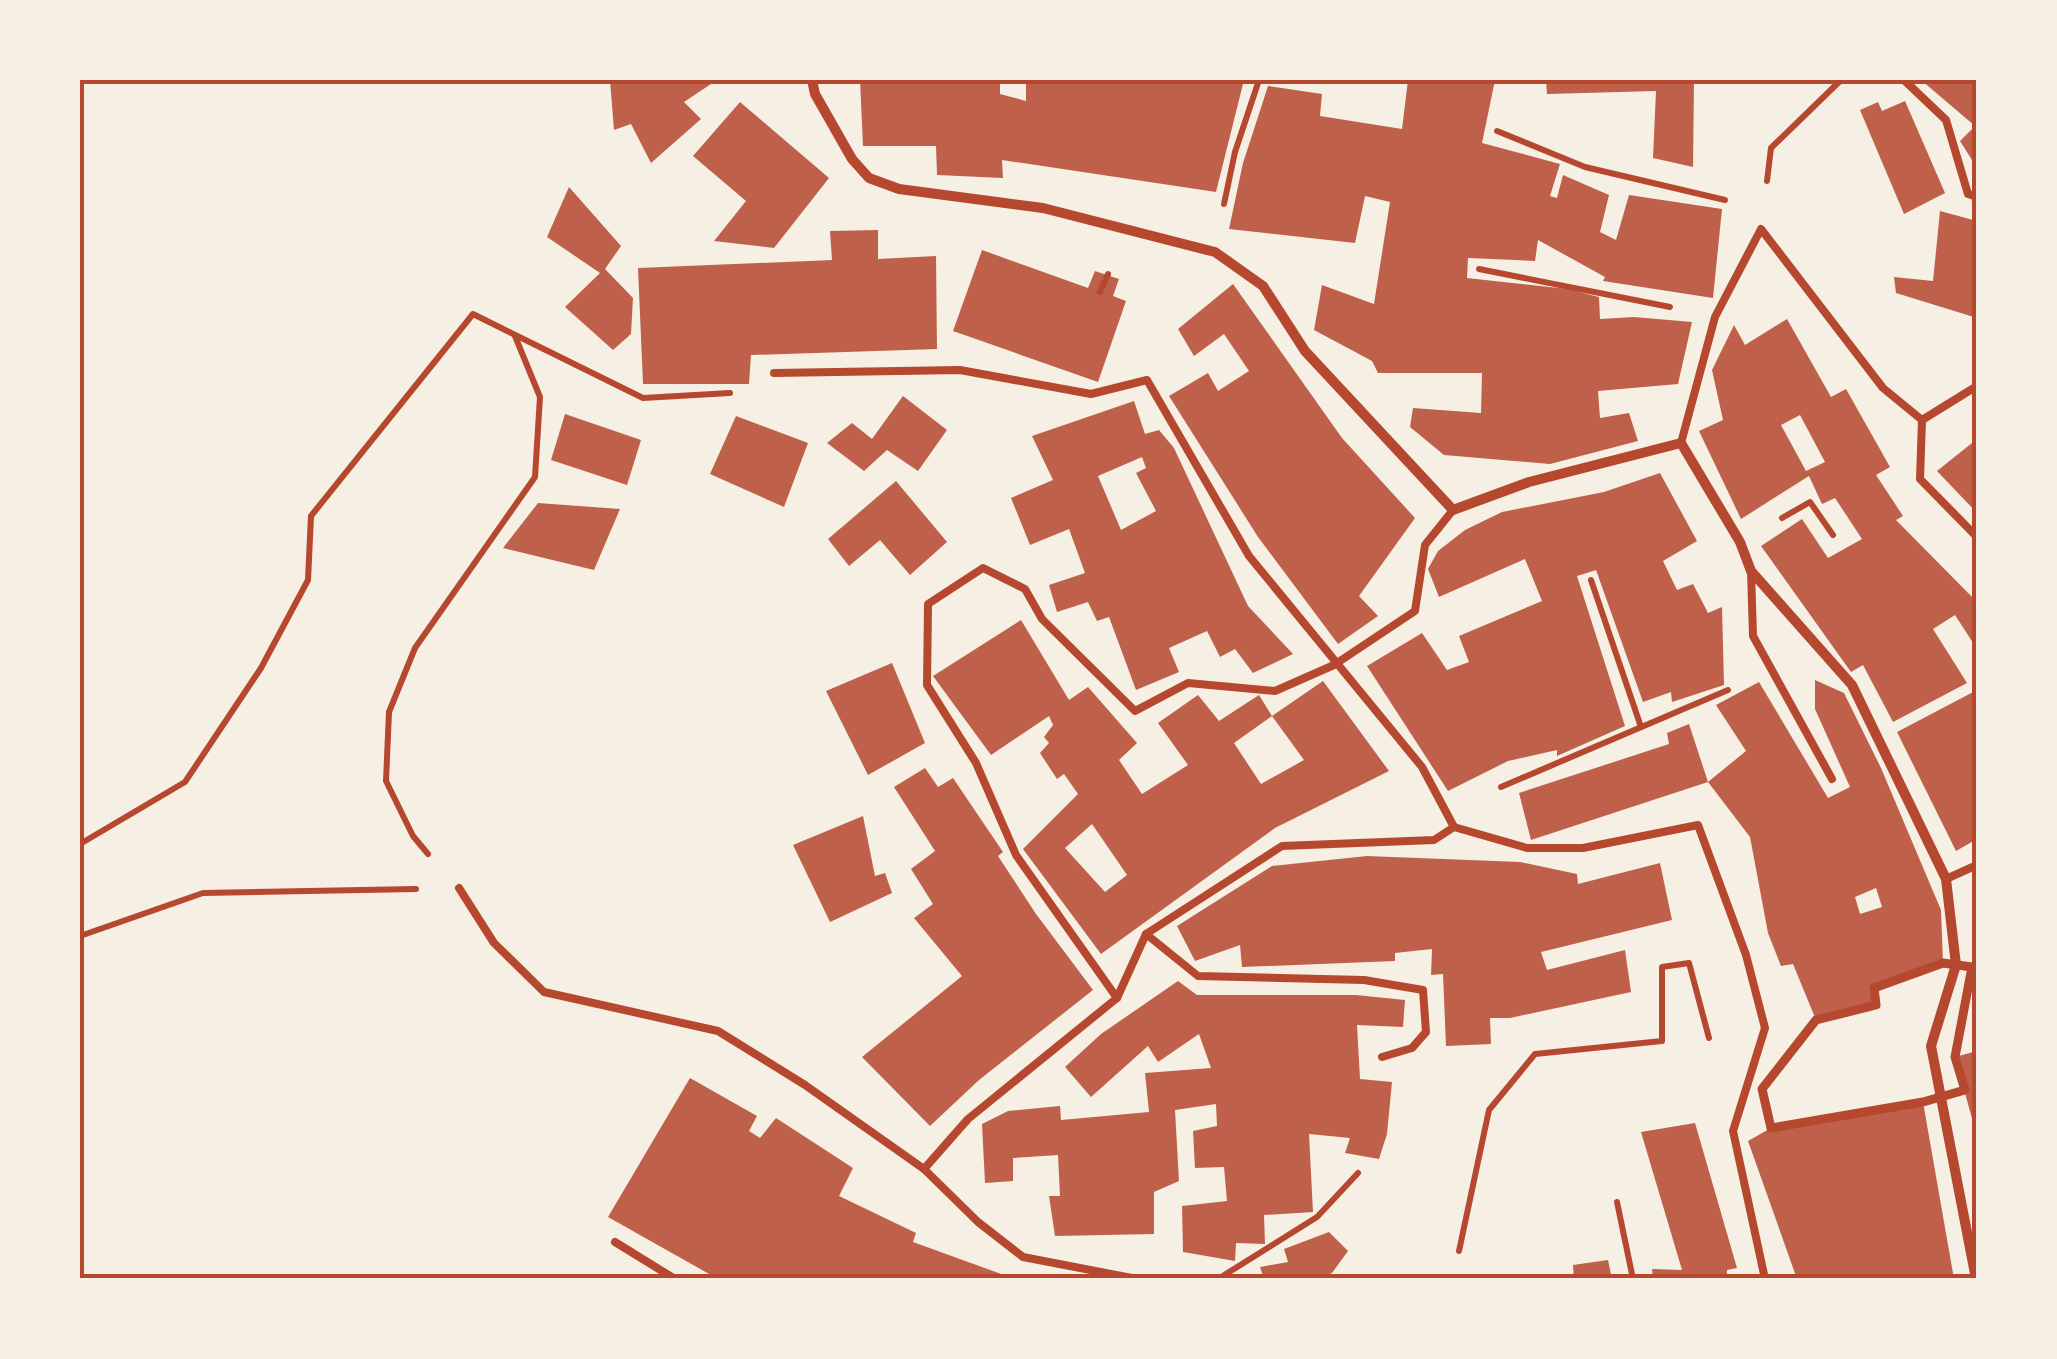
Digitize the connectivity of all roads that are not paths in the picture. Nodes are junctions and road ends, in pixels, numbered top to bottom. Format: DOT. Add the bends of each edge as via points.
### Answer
graph roads {
  1 [pos="812,80"];
  2 [pos="1904,80"];
  3 [pos="1977,198"];
  4 [pos="774,374"];
  5 [pos="1977,386"];
  6 [pos="1922,420"];
  7 [pos="1681,443"];
  8 [pos="1453,510"];
  9 [pos="1977,537"];
  10 [pos="1750,571"];
  11 [pos="1334,665"];
  12 [pos="1832,780"];
  13 [pos="1454,827"];
  14 [pos="1977,865"];
  15 [pos="1946,879"];
  16 [pos="458,888"];
  17 [pos="1146,934"];
  18 [pos="1956,966"];
  19 [pos="1117,998"];
  20 [pos="1382,1057"];
  21 [pos="1943,1096"];
  22 [pos="924,1169"];
  23 [pos="615,1242"];
  24 [pos="1975,1252"];
  25 [pos="676,1279"];
  26 [pos="1137,1279"];
  27 [pos="1765,1279"];
  28 [pos="1976,1279"];
  1 -- 8 [label="street" via="852,159 869,178 1043,208 1214,252 1263,286 1305,351"];
  2 -- 3 [label="lane" via="1946,120 1968,194"];
  4 -- 11 [label="lane" via="960,370 1091,394 1147,380 1248,556"];
  5 -- 6 [label="lane"];
  6 -- 7 [label="lane" via="1883,388 1761,228 1715,317"];
  6 -- 9 [label="lane" via="1920,479"];
  7 -- 8 [label="street" via="1529,482"];
  7 -- 10 [label="street"];
  8 -- 11 [label="lane" via="1425,544 1415,611"];
  10 -- 12 [label="lane" via="1753,636"];
  10 -- 15 [label="street" via="1852,684"];
  11 -- 13 [label="lane" via="1422,767"];
  11 -- 19 [label="lane" via="1276,691 1188,683 1135,711 1042,620 1025,589 984,568 928,604 927,685 976,762 1016,855"];
  13 -- 17 [label="lane" via="1434,840 1282,846"];
  13 -- 27 [label="lane" via="1527,848 1583,848 1698,825 1766,1028 1733,1131"];
  14 -- 15 [label="lane"];
  15 -- 18 [label="street"];
  16 -- 22 [label="lane" via="494,942 544,992 718,1031"];
  17 -- 19 [label="lane"];
  17 -- 20 [label="lane" via="1198,976 1364,980 1423,990 1426,1032 1412,1048"];
  18 -- 21 [label="street" via="1931,1046"];
  18 -- 21 [label="street" via="1972,967 1954,1057 1965,1090"];
  18 -- 21 [label="street" via="1943,964 1874,988 1876,1005 1816,1020 1762,1089 1771,1128"];
  19 -- 22 [label="lane" via="968,1119"];
  21 -- 24 [label="street"];
  22 -- 26 [label="lane" via="1023,1257"];
  23 -- 25 [label="lane"];
  24 -- 28 [label="street"];
}
